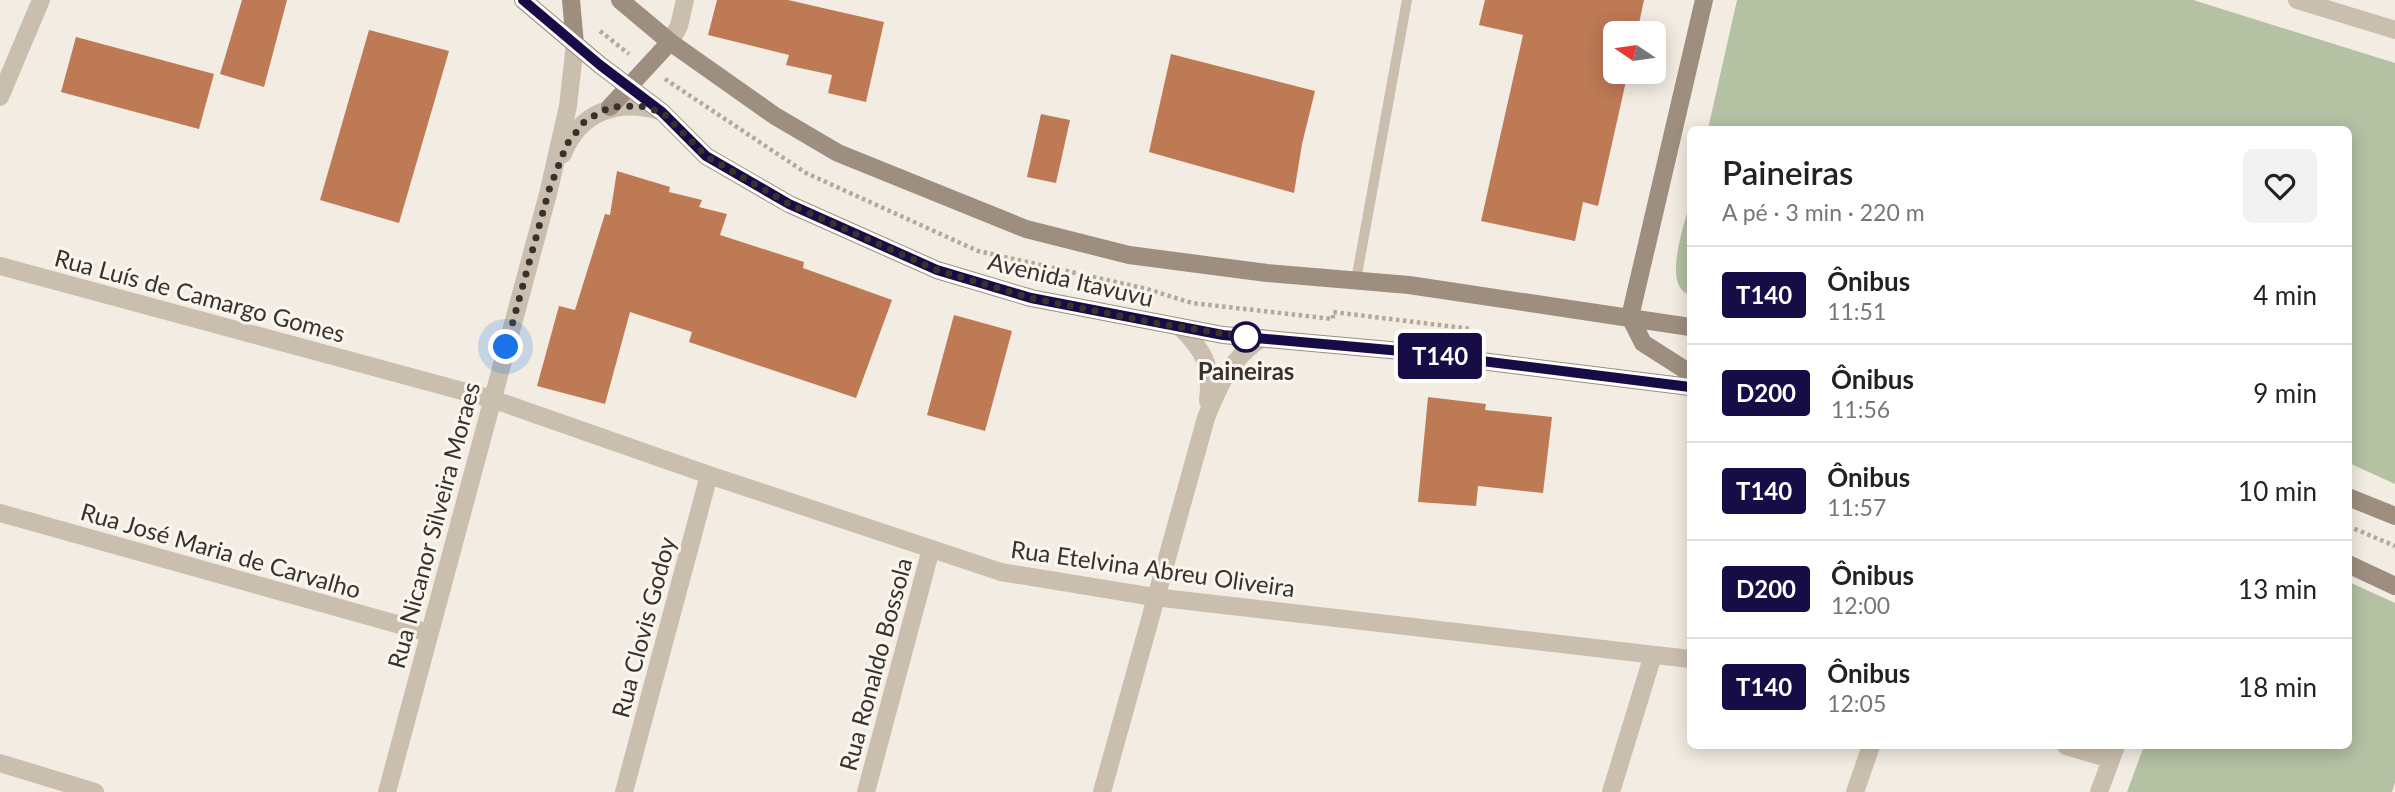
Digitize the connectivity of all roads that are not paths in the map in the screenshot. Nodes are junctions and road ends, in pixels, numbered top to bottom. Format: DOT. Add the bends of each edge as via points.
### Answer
graph roads {
  1 [pos="41,0"];
  2 [pos="523,0"];
  3 [pos="571,0"];
  4 [pos="620,0"];
  5 [pos="685,0"];
  6 [pos="1406,0"];
  7 [pos="1704,0"];
  8 [pos="2297,0"];
  9 [pos="2395,30"];
  10 [pos="670,42"];
  11 [pos="575,44"];
  12 [pos="630,87"];
  13 [pos="0,97"];
  14 [pos="610,107"];
  15 [pos="662,112"];
  16 [pos="549,190"];
  17 [pos="0,266"];
  18 [pos="1356,279"];
  19 [pos="1630,317"];
  20 [pos="1687,326"];
  21 [pos="1181,328"];
  22 [pos="1262,338"];
  23 [pos="387,370"];
  24 [pos="1687,371"];
  25 [pos="1687,387"];
  26 [pos="492,399"];
  27 [pos="1206,418"];
  28 [pos="709,475"];
  29 [pos="2352,499"];
  30 [pos="0,513"];
  31 [pos="2395,516"];
  32 [pos="931,549"];
  33 [pos="2352,566"];
  34 [pos="2395,586"];
  35 [pos="1154,597"];
  36 [pos="429,633"];
  37 [pos="1653,655"];
  38 [pos="1687,659"];
  39 [pos="1870,749"];
  40 [pos="2090,749"];
  41 [pos="2113,752"];
  42 [pos="0,763"];
  43 [pos="95,792"];
  44 [pos="387,792"];
  45 [pos="624,792"];
  46 [pos="866,792"];
  47 [pos="1101,792"];
  48 [pos="1611,792"];
  49 [pos="1855,792"];
  50 [pos="2099,792"];
  1 -- 13 [label="street"];
  2 -- 11 [label="main road, Avenida Itavuvu"];
  3 -- 11 [label="main road"];
  4 -- 10 [label="main road, Avenida Itavuvu"];
  5 -- 10 [label="street"];
  6 -- 18 [label="lane"];
  7 -- 19 [label="main road"];
  8 -- 9 [label="street"];
  10 -- 12 [label="main road"];
  10 -- 18 [label="main road, Avenida Itavuvu" via="775,116 838,153 1026,229 1129,255"];
  11 -- 12 [label="main road, Avenida Itavuvu"];
  11 -- 16 [label="street, Rua Nicanor Silveira Moraes" via="568,106"];
  12 -- 14 [label="main road"];
  12 -- 15 [label="main road, Avenida Itavuvu"];
  14 -- 15 [label="street" via="640,106"];
  14 -- 16 [label="street, Rua Nicanor Silveira Moraes" via="585,121 567,144"];
  15 -- 21 [label="main road, Avenida Itavuvu" via="706,156 789,204 937,270 1031,298"];
  16 -- 26 [label="street, Rua Nicanor Silveira Moraes"];
  17 -- 23 [label="street, Rua Luís de Camargo Gomes"];
  18 -- 19 [label="main road, Avenida Itavuvu"];
  19 -- 20 [label="main road, Avenida Itavuvu"];
  19 -- 24 [label="main road" via="1643,343"];
  21 -- 22 [label="main road, Avenida Itavuvu"];
  21 -- 27 [label="street" via="1207,361"];
  22 -- 25 [label="main road, Avenida Itavuvu"];
  22 -- 27 [label="street" via="1231,366"];
  23 -- 26 [label="street, Rua Etelvina Abreu Oliveira"];
  26 -- 28 [label="street, Rua Etelvina Abreu Oliveira"];
  26 -- 36 [label="street, Rua Nicanor Silveira Moraes"];
  27 -- 35 [label="street"];
  28 -- 32 [label="street, Rua Etelvina Abreu Oliveira"];
  28 -- 45 [label="street, Rua Clovis Godoy"];
  29 -- 31 [label="main road"];
  30 -- 36 [label="street, Rua José Maria de Carvalho"];
  32 -- 35 [label="street, Rua Etelvina Abreu Oliveira" via="1001,572"];
  32 -- 46 [label="street, Rua Ronaldo Bossola"];
  33 -- 34 [label="main road"];
  35 -- 37 [label="street, Rua Etelvina Abreu Oliveira"];
  35 -- 47 [label="street"];
  36 -- 44 [label="street, Rua Nicanor Silveira Moraes"];
  37 -- 38 [label="street, Rua Etelvina Abreu Oliveira"];
  37 -- 48 [label="street"];
  39 -- 49 [label="street"];
  40 -- 41 [label="street"];
  41 -- 50 [label="street"];
  42 -- 43 [label="street"];
}
